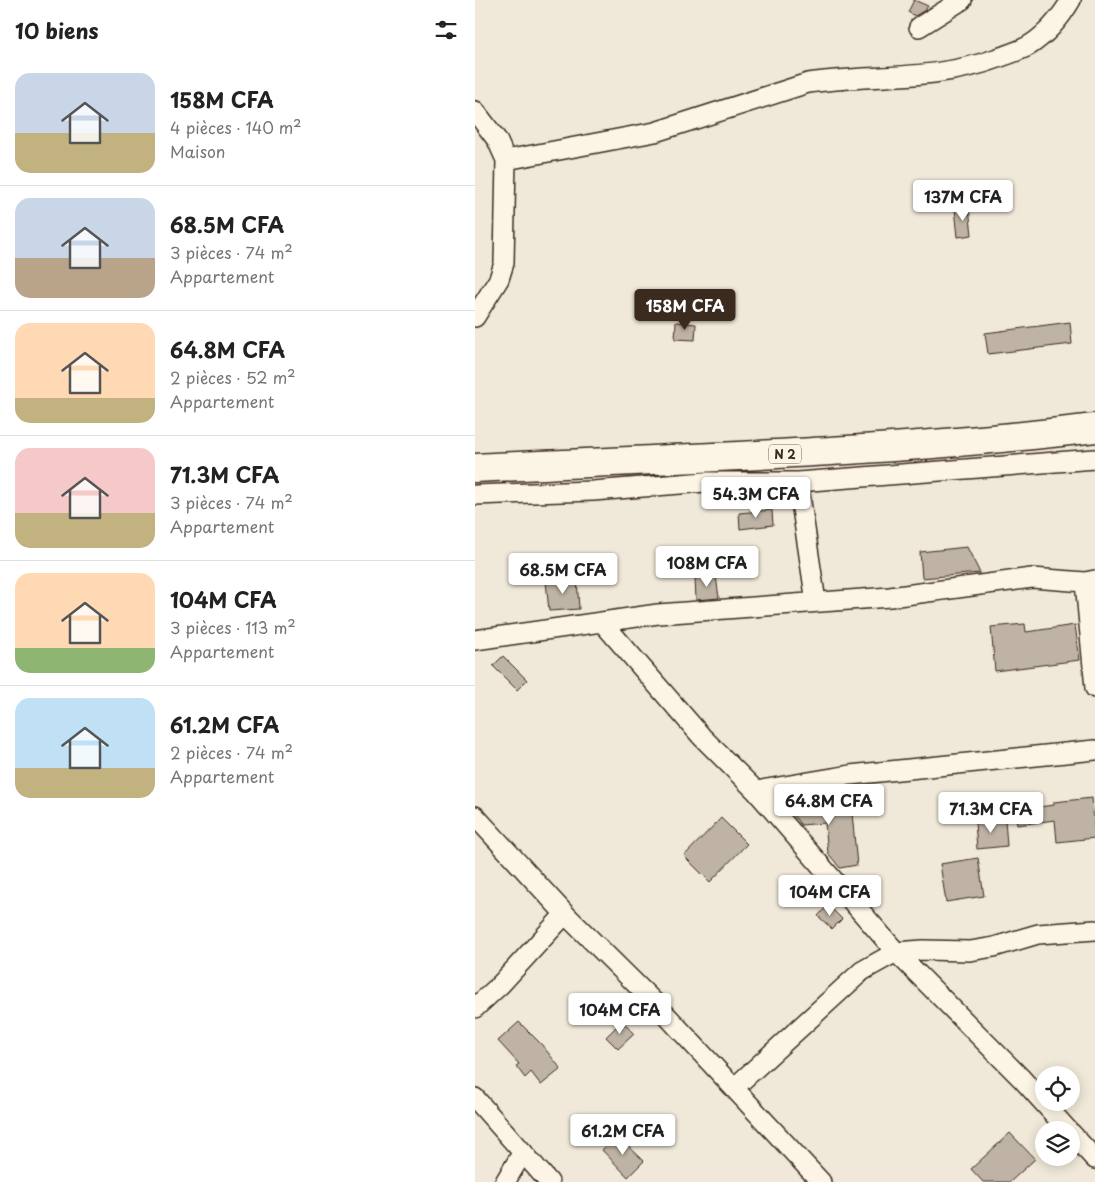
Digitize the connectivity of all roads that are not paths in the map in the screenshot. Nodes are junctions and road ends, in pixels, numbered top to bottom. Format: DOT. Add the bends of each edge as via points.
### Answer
graph roads {
  1 [pos="962,0"];
  2 [pos="1071,0"];
  3 [pos="919,27"];
  4 [pos="475,111"];
  5 [pos="506,160"];
  6 [pos="475,318"];
  7 [pos="1095,428"];
  8 [pos="1095,459"];
  9 [pos="475,468"];
  10 [pos="798,482"];
  11 [pos="475,495"];
  12 [pos="1090,581"];
  13 [pos="816,602"];
  14 [pos="603,623"];
  15 [pos="475,640"];
  16 [pos="1095,688"];
  17 [pos="1095,750"];
  18 [pos="756,791"];
  19 [pos="475,816"];
  20 [pos="565,914"];
  21 [pos="1095,930"];
  22 [pos="896,952"];
  23 [pos="475,1008"];
  24 [pos="734,1088"];
  25 [pos="475,1098"];
  26 [pos="1060,1121"];
  27 [pos="1080,1143"];
  28 [pos="523,1152"];
  29 [pos="1095,1159"];
  30 [pos="505,1182"];
  31 [pos="549,1182"];
  32 [pos="821,1182"];
  1 -- 3 [label="street"];
  2 -- 5 [label="street" via="1061,16 1030,45 978,66 941,73 808,83 655,132"];
  4 -- 5 [label="street" via="497,140"];
  5 -- 6 [label="street" via="504,264 499,279"];
  7 -- 9 [label="main road, N 2" via="721,458"];
  8 -- 10 [label="street"];
  10 -- 11 [label="street" via="705,482 593,491"];
  10 -- 13 [label="street"];
  12 -- 13 [label="street" via="1032,578 890,597"];
  12 -- 16 [label="street"];
  13 -- 14 [label="street" via="658,614"];
  14 -- 15 [label="street"];
  14 -- 18 [label="street" via="702,737"];
  17 -- 18 [label="street" via="850,775"];
  18 -- 22 [label="street"];
  19 -- 20 [label="street"];
  20 -- 23 [label="street"];
  20 -- 24 [label="street" via="656,1004"];
  21 -- 22 [label="street" via="1038,934 970,951"];
  22 -- 24 [label="street" via="862,971"];
  22 -- 26 [label="street"];
  24 -- 32 [label="street"];
  25 -- 28 [label="street"];
  27 -- 29 [label="street"];
  28 -- 30 [label="street"];
  28 -- 31 [label="street"];
}
